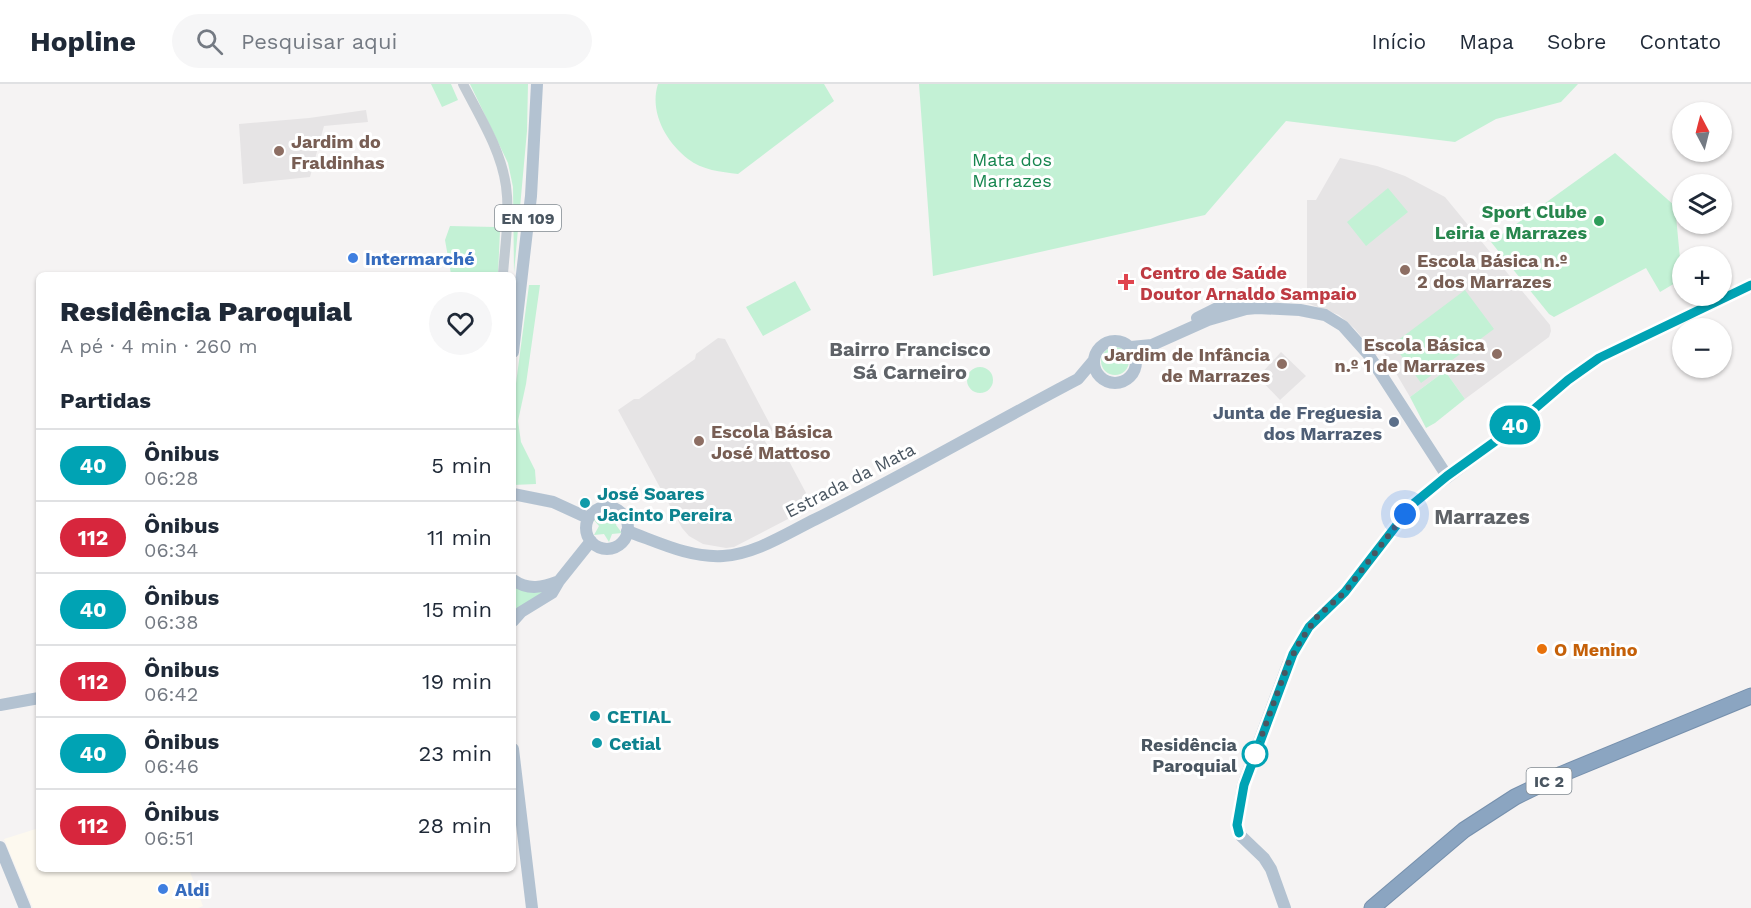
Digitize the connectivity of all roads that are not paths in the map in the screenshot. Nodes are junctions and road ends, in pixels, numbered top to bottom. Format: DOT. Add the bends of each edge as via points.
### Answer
graph roads {
  1 [pos="464,84"];
  2 [pos="537,84"];
  3 [pos="503,272"];
  4 [pos="1751,285"];
  5 [pos="516,326"];
  6 [pos="1152,345"];
  7 [pos="1131,347"];
  8 [pos="1094,360"];
  9 [pos="1136,365"];
  10 [pos="1078,379"];
  11 [pos="1103,380"];
  12 [pos="1447,476"];
  13 [pos="516,496"];
  14 [pos="588,518"];
  15 [pos="627,531"];
  16 [pos="591,541"];
  17 [pos="559,581"];
  18 [pos="516,582"];
  19 [pos="516,618"];
  20 [pos="1751,696"];
  21 [pos="36,699"];
  22 [pos="1751,704"];
  23 [pos="0,705"];
  24 [pos="516,774"];
  25 [pos="0,847"];
  26 [pos="26,908"];
  27 [pos="532,908"];
  28 [pos="1285,908"];
  29 [pos="1372,908"];
  30 [pos="1385,908"];
  1 -- 3 [label="street" via="497,153 504,179 507,205"];
  2 -- 5 [label="main road, EN 109" via="531,196"];
  4 -- 12 [label="main road" via="1599,358"];
  6 -- 7 [label="main road"];
  6 -- 9 [label="main road"];
  6 -- 12 [label="main road" via="1222,315 1257,308 1331,317 1368,354"];
  7 -- 8 [label="main road" via="1118,341 1108,342 1098,349"];
  7 -- 9 [label="main road"];
  8 -- 10 [label="main road, Estrada da Mata"];
  8 -- 11 [label="main road"];
  9 -- 11 [label="main road" via="1131,376 1122,382"];
  10 -- 11 [label="main road"];
  10 -- 15 [label="main road, Estrada da Mata" via="846,504 757,547 729,555 702,555 672,549"];
  12 -- 28 [label="main road" via="1413,504 1351,585 1317,617 1288,664 1244,785 1237,825 1239,833 1271,869"];
  13 -- 14 [label="main road" via="553,502"];
  14 -- 15 [label="main road" via="597,509 611,507 624,516"];
  14 -- 16 [label="main road" via="586,532"];
  15 -- 16 [label="main road" via="620,543 611,548"];
  16 -- 17 [label="main road"];
  17 -- 18 [label="main road" via="535,588"];
  17 -- 19 [label="main road" via="552,593"];
  20 -- 29 [label="highway, IC 2" via="1515,797 1464,830"];
  21 -- 23 [label="main road"];
  22 -- 30 [label="highway, IC 2" via="1524,802 1461,844"];
  24 -- 27 [label="main road"];
  25 -- 26 [label="main road"];
}
